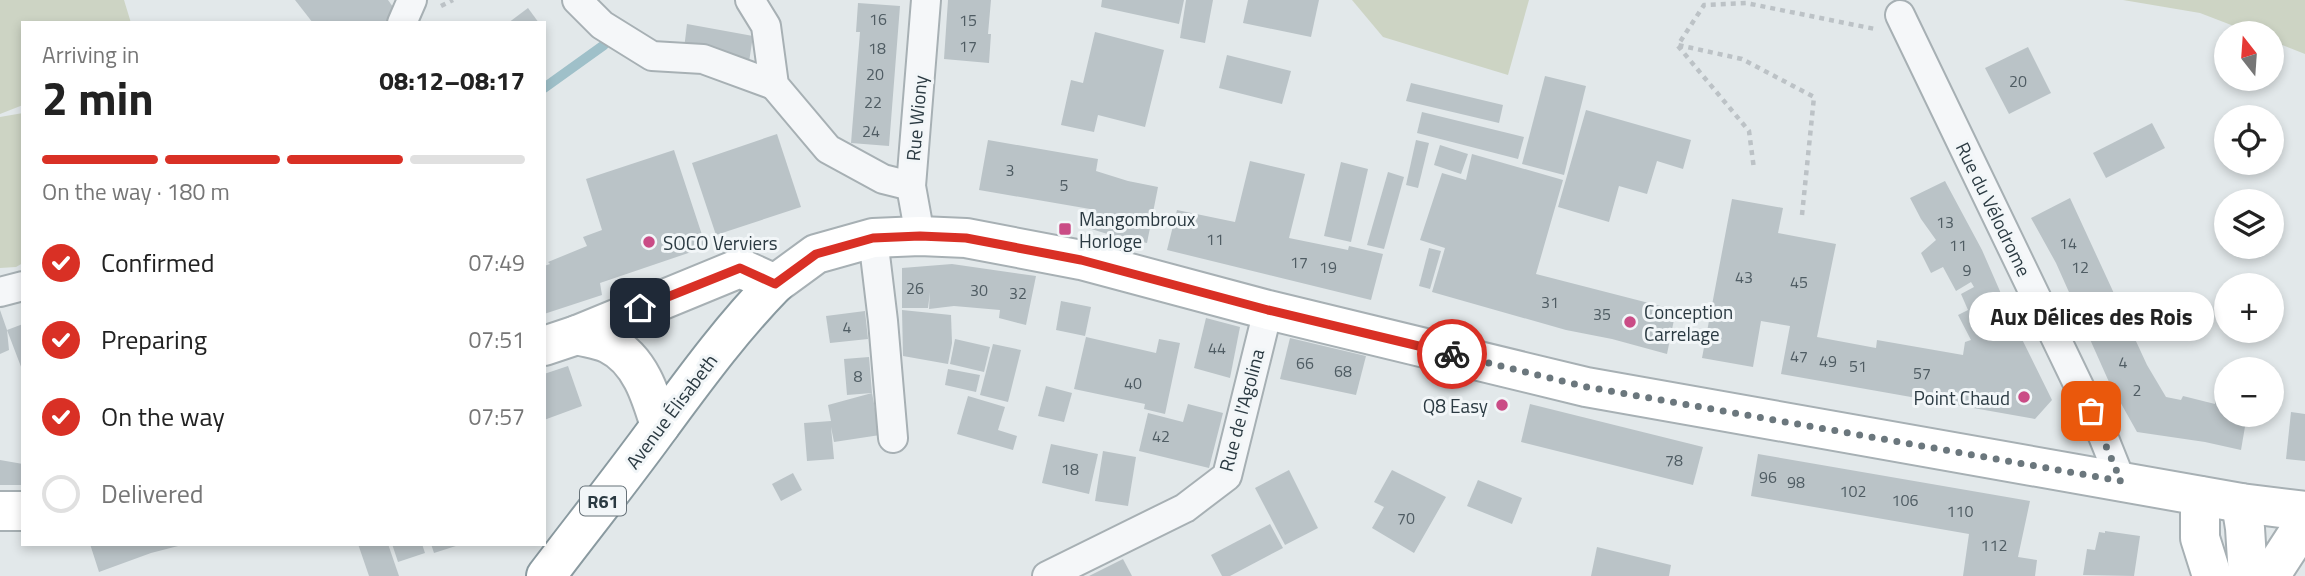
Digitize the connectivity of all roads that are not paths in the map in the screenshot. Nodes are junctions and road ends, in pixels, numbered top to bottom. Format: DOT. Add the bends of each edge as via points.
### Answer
graph roads {
  1 [pos="412,0"];
  2 [pos="577,0"];
  3 [pos="750,0"];
  4 [pos="926,0"];
  5 [pos="403,21"];
  6 [pos="1905,25"];
  7 [pos="774,85"];
  8 [pos="911,186"];
  9 [pos="920,236"];
  10 [pos="873,238"];
  11 [pos="775,284"];
  12 [pos="21,287"];
  13 [pos="0,292"];
  14 [pos="1268,310"];
  15 [pos="561,340"];
  16 [pos="660,426"];
  17 [pos="893,438"];
  18 [pos="2121,481"];
  19 [pos="2200,496"];
  20 [pos="2241,503"];
  21 [pos="0,511"];
  22 [pos="21,511"];
  23 [pos="2305,511"];
  24 [pos="2305,531"];
  25 [pos="546,576"];
  26 [pos="1047,576"];
  27 [pos="2212,576"];
  28 [pos="2248,576"];
  29 [pos="2270,576"];
  1 -- 5 [label="street"];
  2 -- 7 [label="street" via="602,25 652,56 703,59"];
  3 -- 7 [label="street" via="766,26"];
  4 -- 8 [label="street, Rue Wiony"];
  6 -- 18 [label="street, Rue du Vélodrome"];
  7 -- 8 [label="street" via="828,149 883,178"];
  8 -- 9 [label="street, Rue Wiony"];
  9 -- 10 [label="main road, Avenue Élisabeth"];
  9 -- 14 [label="main road, Avenue Élisabeth" via="966,238 1081,260"];
  10 -- 11 [label="main road, Avenue Élisabeth" via="816,254"];
  10 -- 17 [label="street"];
  11 -- 15 [label="main road" via="740,268"];
  11 -- 16 [label="main road, Avenue Élisabeth / R61" via="735,326"];
  12 -- 13 [label="street"];
  14 -- 18 [label="main road, Avenue Élisabeth" via="1587,387"];
  14 -- 26 [label="street, Rue de l'Agolina" via="1227,476 1185,508"];
  15 -- 16 [label="main road" via="609,344 628,357 646,384"];
  16 -- 25 [label="main road, Avenue Élisabeth / R61"];
  18 -- 19 [label="main road, Avenue Élisabeth"];
  19 -- 20 [label="main road, Avenue Élisabeth"];
  19 -- 27 [label="main road" via="2200,538"];
  20 -- 23 [label="main road, Avenue Élisabeth"];
  20 -- 28 [label="main road"];
  21 -- 22 [label="main road"];
  24 -- 29 [label="main road"];
}
